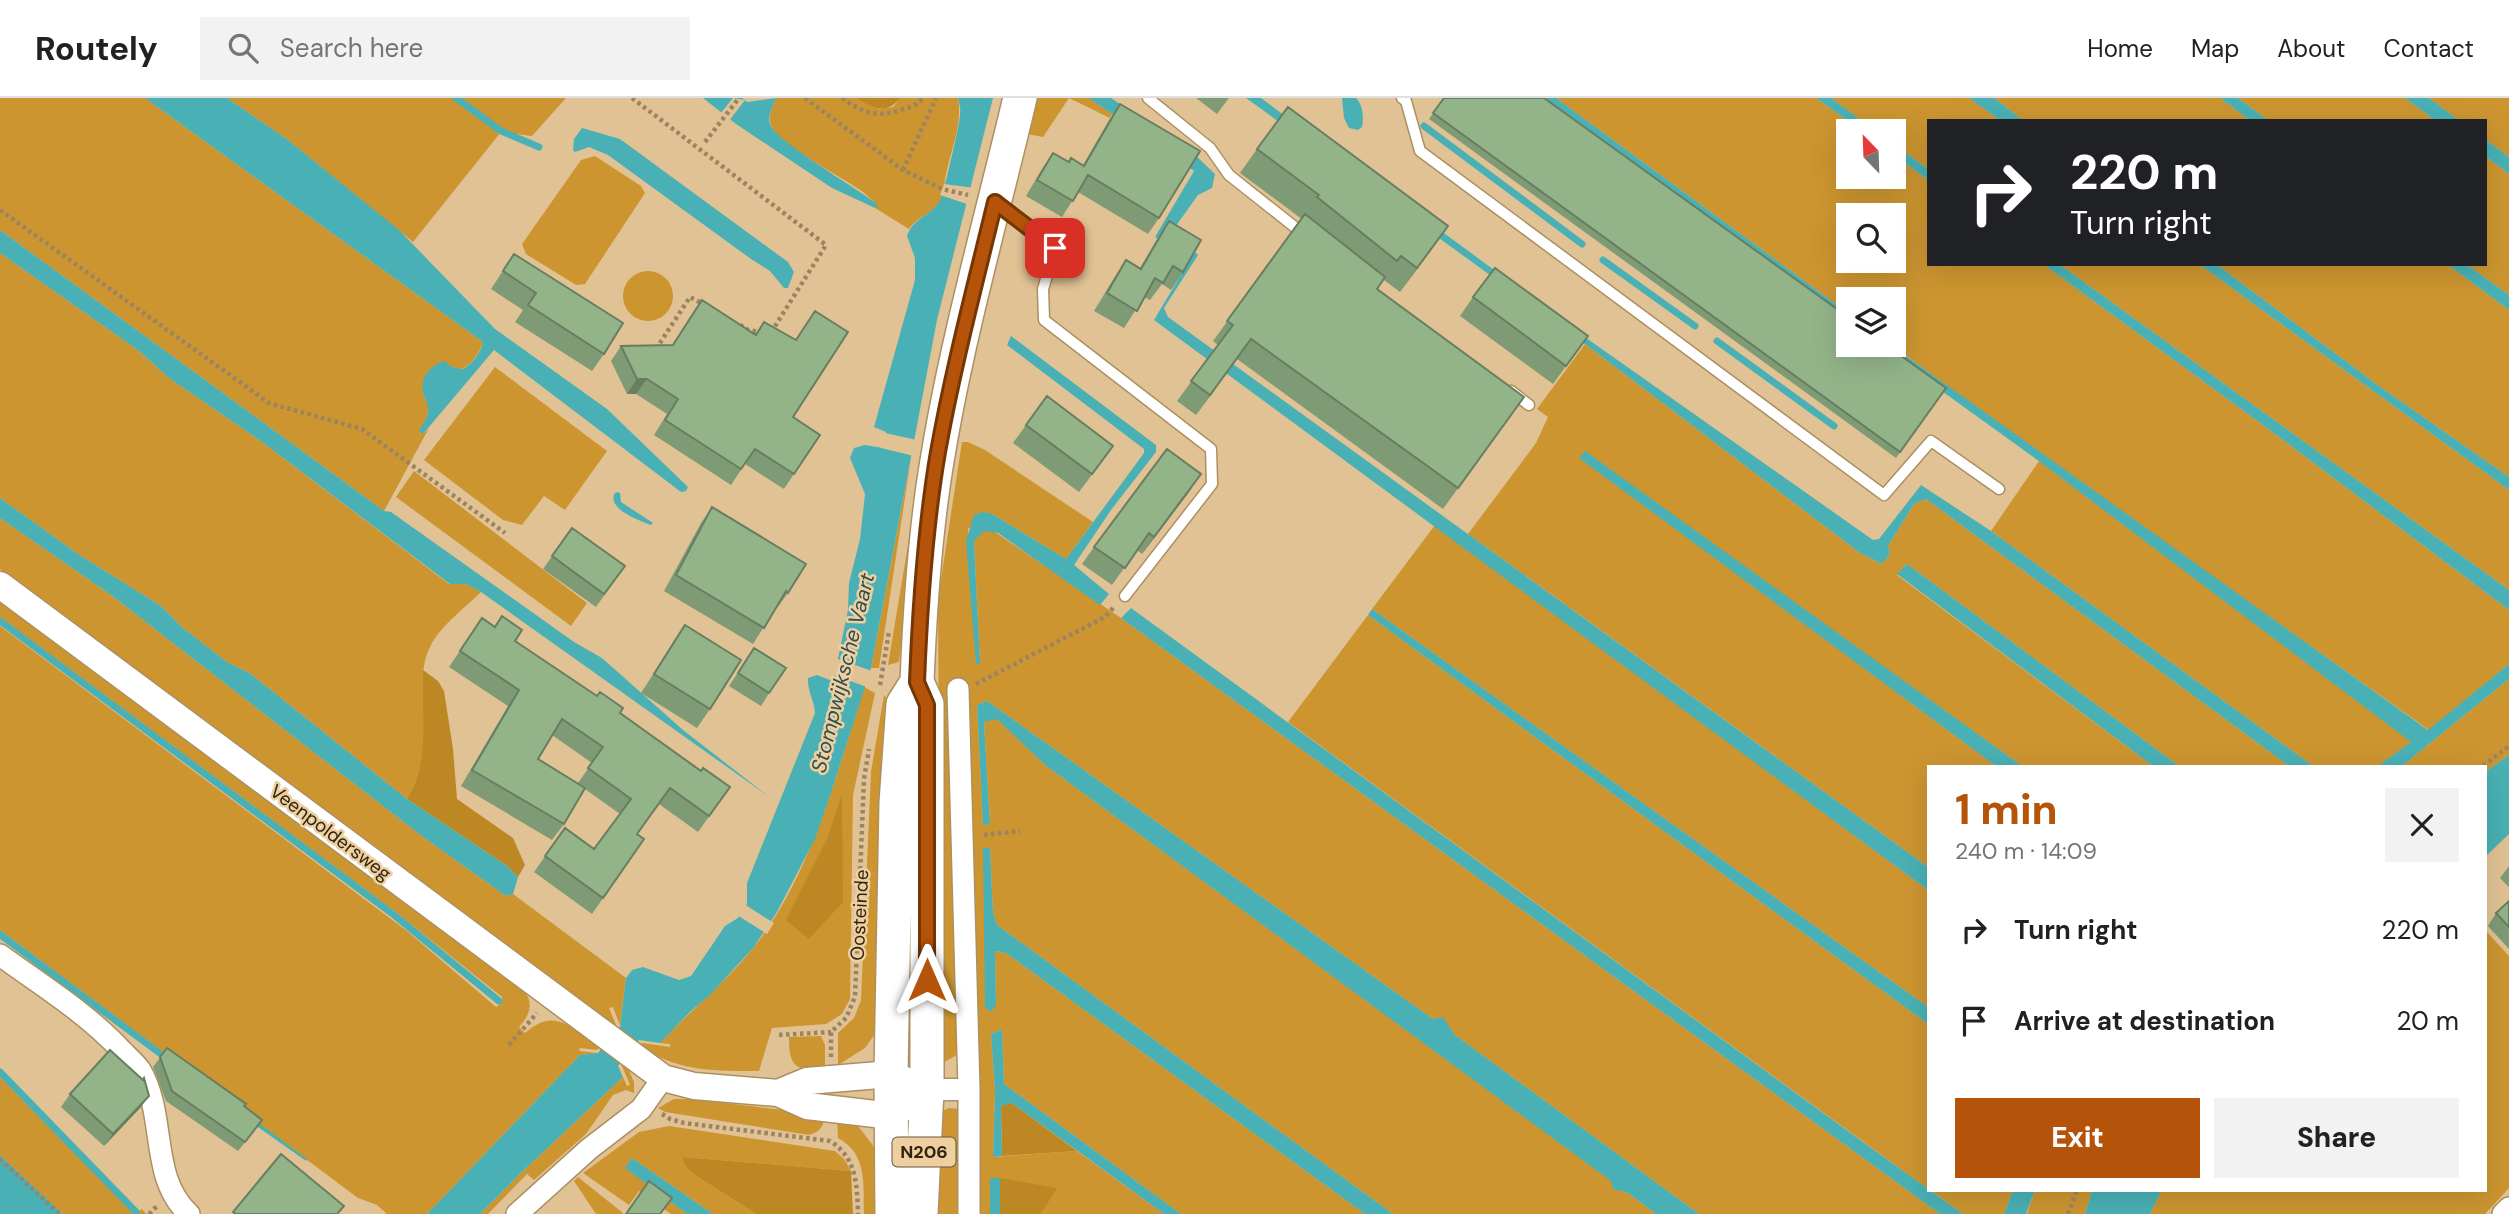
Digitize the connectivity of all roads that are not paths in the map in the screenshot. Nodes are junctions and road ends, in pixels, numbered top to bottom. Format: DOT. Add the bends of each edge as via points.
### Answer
graph roads {
  1 [pos="1020,98"];
  2 [pos="1148,98"];
  3 [pos="1402,98"];
  4 [pos="984,199"];
  5 [pos="1316,244"];
  6 [pos="1498,382"];
  7 [pos="1530,405"];
  8 [pos="1999,489"];
  9 [pos="0,585"];
  10 [pos="1125,596"];
  11 [pos="917,682"];
  12 [pos="958,690"];
  13 [pos="0,955"];
  14 [pos="891,1074"];
  15 [pos="663,1078"];
  16 [pos="969,1089"];
  17 [pos="927,1090"];
  18 [pos="778,1093"];
  19 [pos="892,1116"];
  20 [pos="2509,1208"];
  21 [pos="189,1214"];
  22 [pos="517,1214"];
  23 [pos="892,1214"];
  24 [pos="921,1214"];
  25 [pos="969,1214"];
  26 [pos="2503,1214"];
  1 -- 4 [label="main road, Oosteinde / N206"];
  2 -- 5 [label="lane" via="1210,148 1229,175"];
  3 -- 8 [label="lane" via="1420,151 1884,495 1931,441"];
  4 -- 10 [label="lane" via="1055,248 1043,289 1044,320 1211,449 1212,484"];
  4 -- 11 [label="main road, Oosteinde / N206" via="927,531"];
  6 -- 7 [label="lane"];
  9 -- 15 [label="street, Veenpoldersweg"];
  11 -- 14 [label="main road, Oosteinde / N206" via="903,704 896,803"];
  11 -- 17 [label="main road, Oosteinde / N206" via="927,705"];
  12 -- 16 [label="street"];
  13 -- 21 [label="street" via="99,1027 139,1069 150,1094 168,1185"];
  14 -- 17 [label="street"];
  14 -- 18 [label="street" via="807,1081"];
  14 -- 19 [label="main road, Oosteinde / N206"];
  15 -- 18 [label="street" via="694,1086"];
  15 -- 22 [label="street" via="640,1109"];
  16 -- 17 [label="street"];
  16 -- 25 [label="street"];
  17 -- 19 [label="street"];
  17 -- 24 [label="main road, N206"];
  18 -- 19 [label="street" via="807,1106"];
  19 -- 23 [label="main road, N206"];
  20 -- 26 [label="street"];
}
